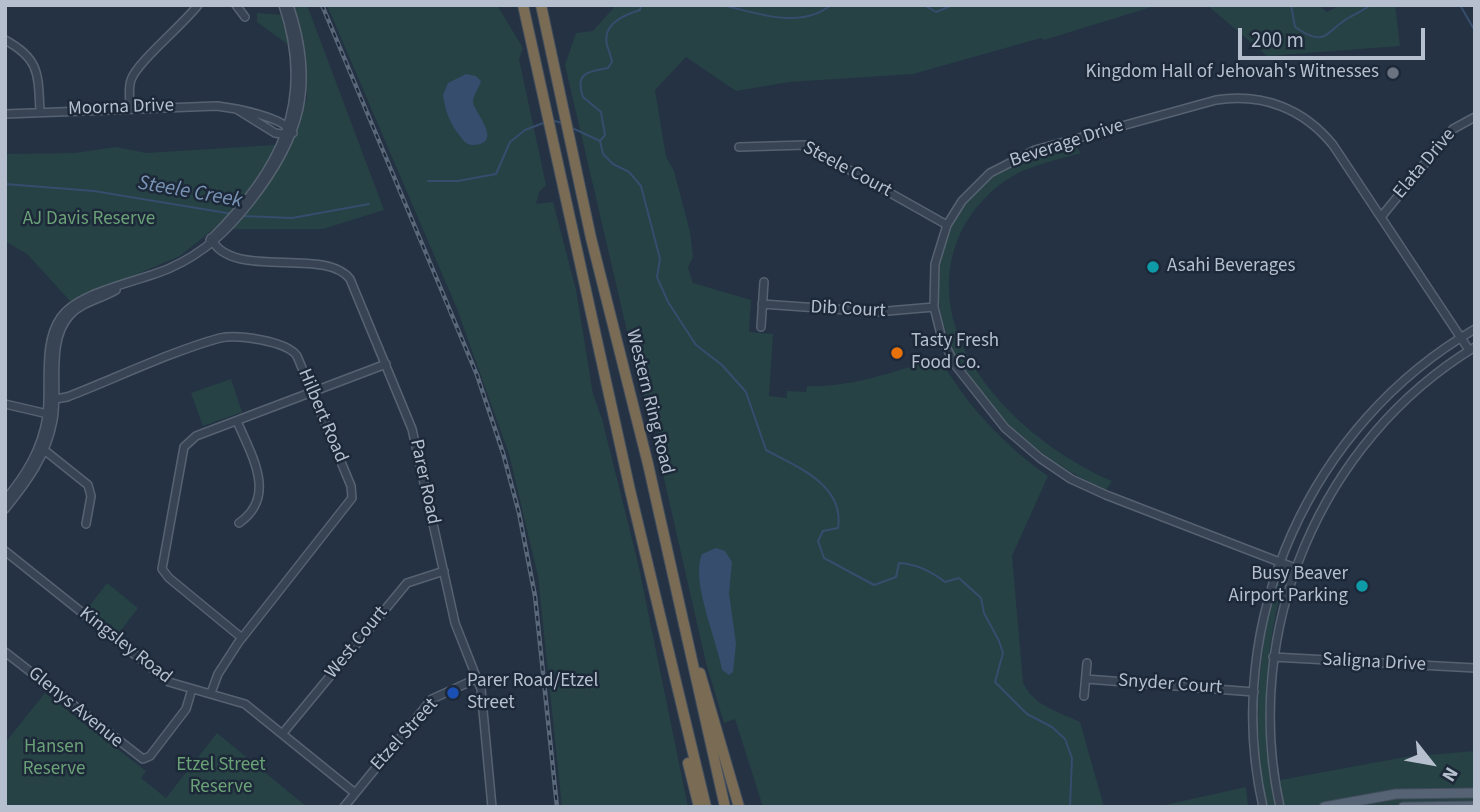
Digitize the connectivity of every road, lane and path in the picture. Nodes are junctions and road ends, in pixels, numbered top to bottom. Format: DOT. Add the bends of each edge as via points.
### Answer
graph roads {
  1 [pos="198,5"];
  2 [pos="236,5"];
  3 [pos="283,5"];
  4 [pos="289,5"];
  5 [pos="522,5"];
  6 [pos="543,5"];
  7 [pos="245,17"];
  8 [pos="5,40"];
  9 [pos="130,108"];
  10 [pos="40,111"];
  11 [pos="5,114"];
  12 [pos="1475,117"];
  13 [pos="289,132"];
  14 [pos="739,147"];
  15 [pos="1381,217"];
  16 [pos="947,225"];
  17 [pos="214,240"];
  18 [pos="764,282"];
  19 [pos="762,304"];
  20 [pos="934,307"];
  21 [pos="761,327"];
  22 [pos="1475,329"];
  23 [pos="1461,337"];
  24 [pos="1472,348"];
  25 [pos="386,363"];
  26 [pos="312,392"];
  27 [pos="52,400"];
  28 [pos="5,404"];
  29 [pos="51,415"];
  30 [pos="237,421"];
  31 [pos="42,448"];
  32 [pos="648,464"];
  33 [pos="5,500"];
  34 [pos="5,508"];
  35 [pos="239,523"];
  36 [pos="86,524"];
  37 [pos="5,551"];
  38 [pos="1280,562"];
  39 [pos="1295,568"];
  40 [pos="444,570"];
  41 [pos="242,638"];
  42 [pos="5,652"];
  43 [pos="1273,657"];
  44 [pos="1087,663"];
  45 [pos="1475,668"];
  46 [pos="478,678"];
  47 [pos="1086,679"];
  48 [pos="674,683"];
  49 [pos="192,689"];
  50 [pos="1254,692"];
  51 [pos="211,693"];
  52 [pos="1084,696"];
  53 [pos="283,733"];
  54 [pos="355,793"];
  55 [pos="1475,793"];
  56 [pos="1475,806"];
  57 [pos="344,807"];
  58 [pos="492,807"];
  59 [pos="699,807"];
  60 [pos="706,807"];
  61 [pos="724,807"];
  62 [pos="739,807"];
  63 [pos="1263,807"];
  64 [pos="1280,807"];
  65 [pos="1324,807"];
  66 [pos="1403,807"];
  1 -- 9 [label="street" via="136,70"];
  2 -- 7 [label="street"];
  3 -- 13 [label="street" via="297,72"];
  4 -- 13 [label="street" via="303,67 300,103"];
  5 -- 48 [label="highway, Western Ring Road"];
  6 -- 32 [label="highway, Western Ring Road" via="604,295"];
  8 -- 10 [label="street" via="23,50 34,65"];
  9 -- 10 [label="street, Moorna Drive"];
  9 -- 13 [label="street, Moorna Drive" via="210,105 237,109"];
  10 -- 11 [label="street, Moorna Drive"];
  12 -- 15 [label="street, Elata Drive" via="1453,129"];
  13 -- 17 [label="street" via="276,167"];
  14 -- 16 [label="street, Steele Court" via="804,145"];
  15 -- 16 [label="street, Beverage Drive" via="1333,145 1311,122 1279,104 1242,98 1205,103 1018,156 979,182"];
  15 -- 23 [label="street, Beverage Drive"];
  16 -- 20 [label="street, Beverage Drive" via="935,264"];
  17 -- 25 [label="street, Parer Road" via="227,255 237,258 344,272"];
  17 -- 27 [label="street" via="170,268 82,299 61,317 52,343"];
  18 -- 19 [label="street"];
  19 -- 20 [label="street, Dib Court" via="876,313"];
  19 -- 21 [label="street"];
  20 -- 38 [label="street, Beverage Drive" via="942,339 956,366 1005,428 1040,458 1106,495"];
  22 -- 23 [label="street"];
  23 -- 24 [label="street, Beverage Drive"];
  23 -- 38 [label="street" via="1405,378 1352,434 1307,501"];
  24 -- 39 [label="street" via="1410,395 1360,449 1325,502"];
  25 -- 26 [label="street"];
  25 -- 40 [label="street, Parer Road" via="412,429"];
  26 -- 27 [label="street, Hilbert Road" via="297,356 287,345 228,337"];
  26 -- 30 [label="street"];
  26 -- 41 [label="street, Hilbert Road" via="351,486 351,501"];
  27 -- 29 [label="street"];
  28 -- 29 [label="street"];
  29 -- 31 [label="street"];
  30 -- 35 [label="street" via="258,470 261,492 255,509"];
  30 -- 41 [label="street" via="192,438 184,447 161,563 169,578"];
  31 -- 33 [label="street"];
  31 -- 34 [label="street" via="33,472"];
  31 -- 36 [label="street" via="88,485 91,496"];
  32 -- 61 [label="highway, Western Ring Road"];
  32 -- 62 [label="highway" via="718,744"];
  37 -- 49 [label="street, Kingsley Road" via="169,682"];
  38 -- 39 [label="street, Beverage Drive"];
  38 -- 50 [label="street" via="1263,621"];
  39 -- 43 [label="street"];
  40 -- 46 [label="street, Parer Road" via="456,628"];
  40 -- 53 [label="street, West Court" via="413,578 404,586"];
  41 -- 51 [label="street, Hilbert Road"];
  42 -- 49 [label="street, Glenys Avenue" via="142,759 150,756 184,712"];
  43 -- 45 [label="street, Saligna Drive"];
  43 -- 64 [label="street" via="1269,724"];
  44 -- 47 [label="street"];
  46 -- 54 [label="street, Etzel Street" via="432,699"];
  46 -- 58 [label="street, Parer Road"];
  47 -- 50 [label="street, Snyder Court"];
  47 -- 52 [label="street"];
  48 -- 59 [label="highway"];
  48 -- 60 [label="highway, Western Ring Road"];
  49 -- 51 [label="street, Kingsley Road"];
  50 -- 63 [label="street" via="1254,748"];
  51 -- 53 [label="street, Kingsley Road" via="246,704"];
  53 -- 54 [label="street, Kingsley Road"];
  54 -- 57 [label="street, Etzel Street"];
  55 -- 65 [label="main road" via="1396,794"];
  56 -- 66 [label="main road"];
}
